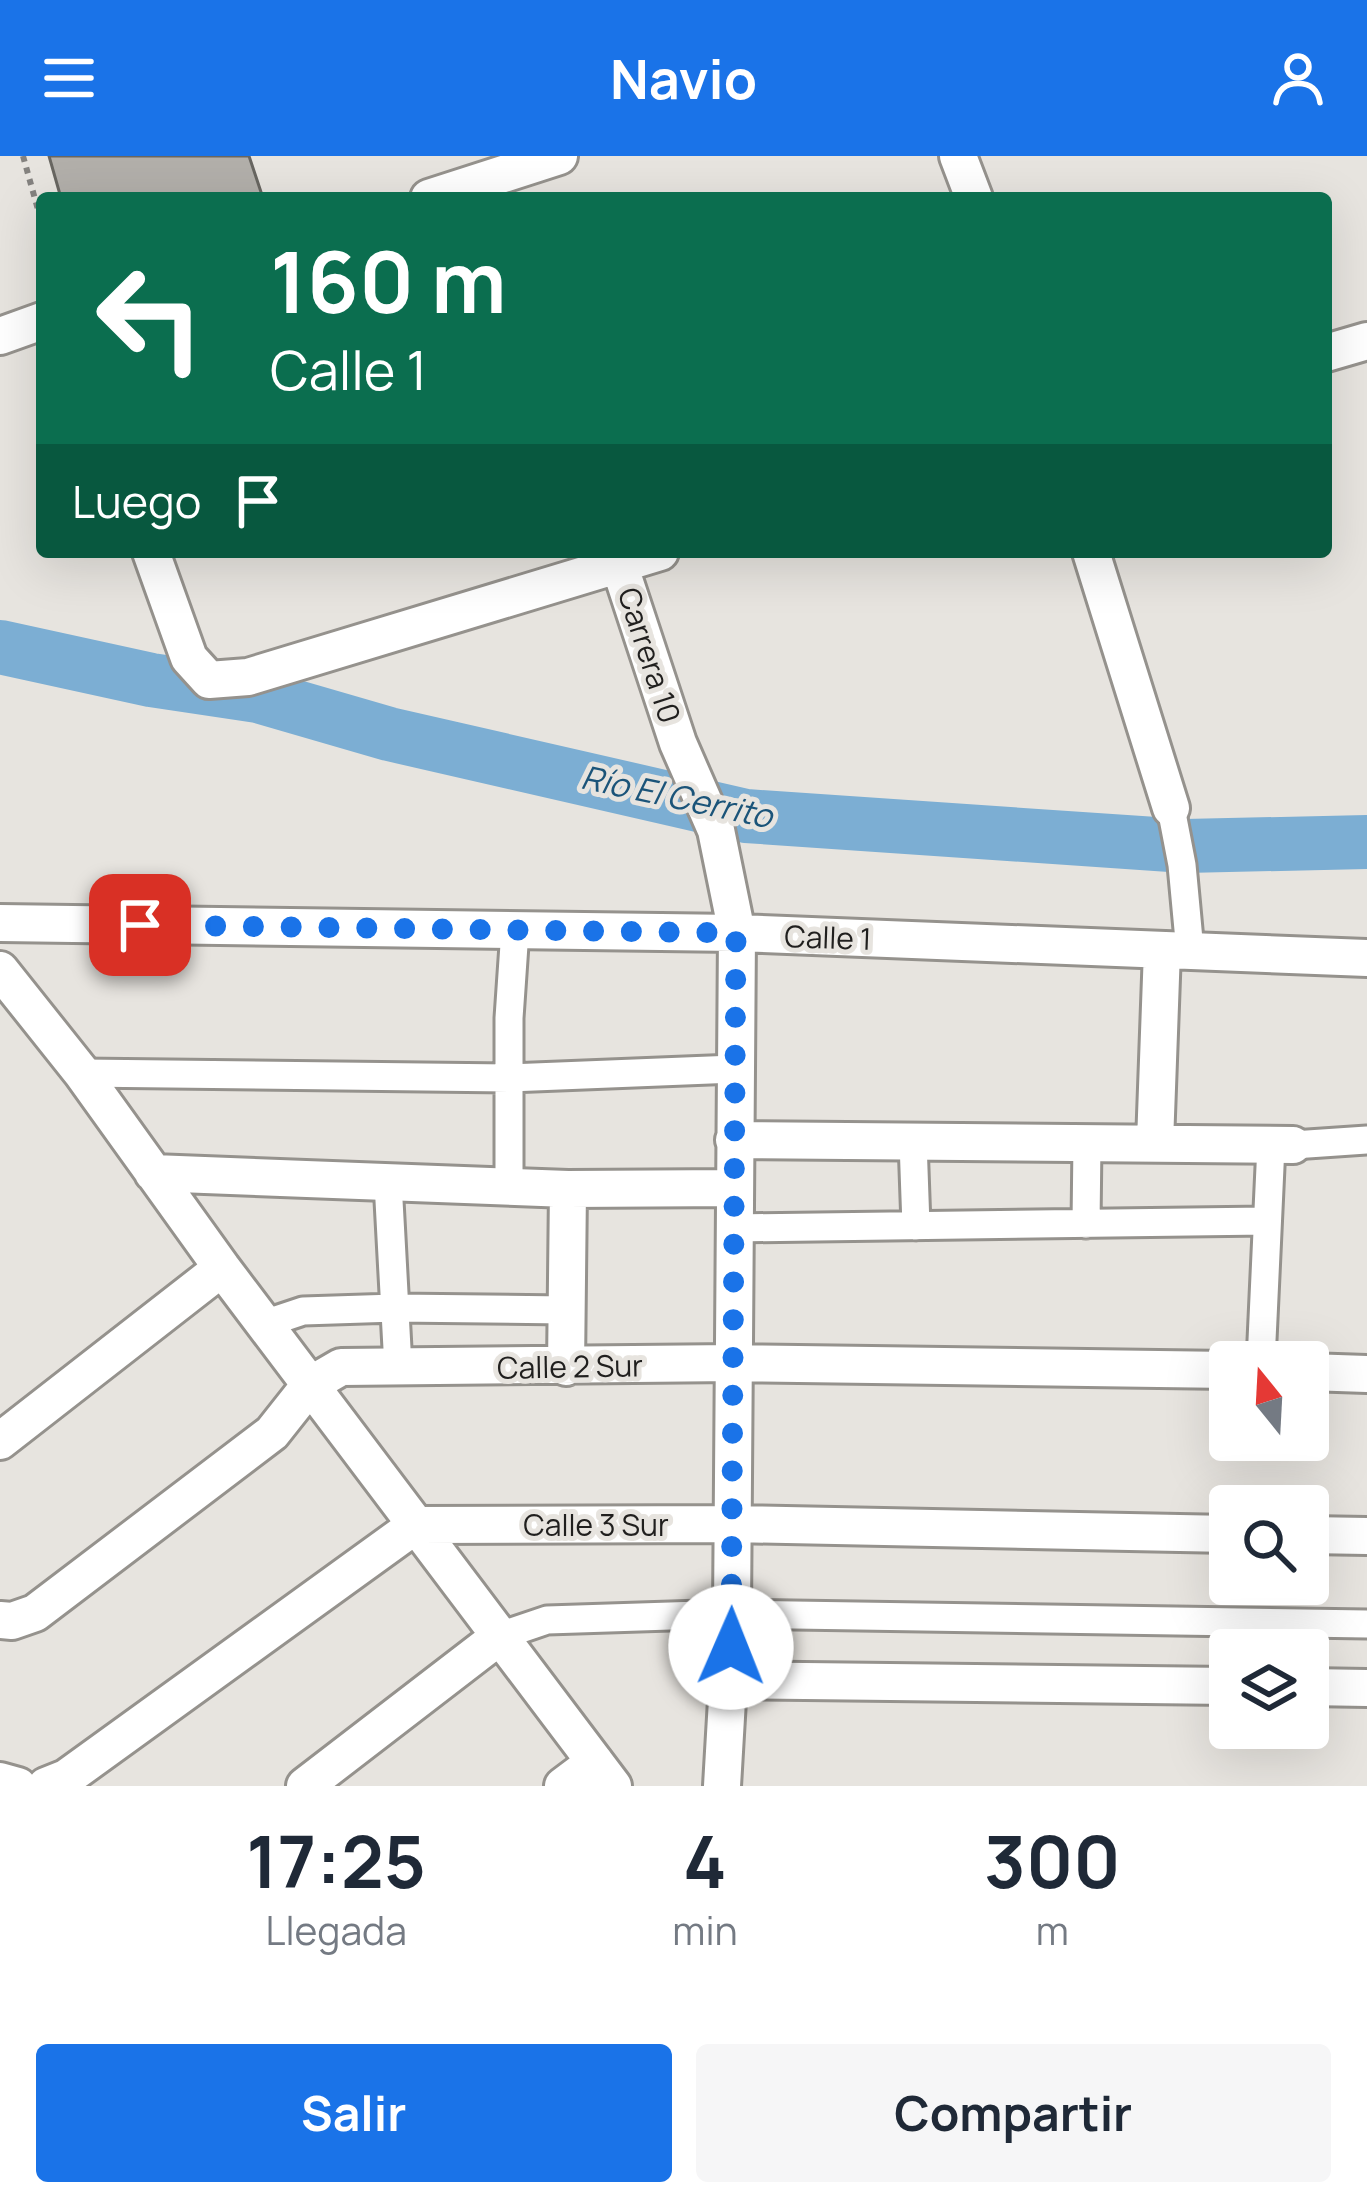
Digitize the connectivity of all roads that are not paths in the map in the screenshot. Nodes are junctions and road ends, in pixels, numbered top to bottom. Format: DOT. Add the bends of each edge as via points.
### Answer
graph roads {
  1 [pos="559,156"];
  2 [pos="958,156"];
  3 [pos="484,178"];
  4 [pos="446,192"];
  5 [pos="972,192"];
  6 [pos="36,323"];
  7 [pos="0,336"];
  8 [pos="1367,341"];
  9 [pos="1332,351"];
  10 [pos="154,558"];
  11 [pos="618,558"];
  12 [pos="1093,558"];
  13 [pos="1172,808"];
  14 [pos="0,923"];
  15 [pos="514,930"];
  16 [pos="736,933"];
  17 [pos="1176,951"];
  18 [pos="1367,958"];
  19 [pos="0,970"];
  20 [pos="735,1069"];
  21 [pos="82,1073"];
  22 [pos="509,1078"];
  23 [pos="734,1140"];
  24 [pos="1367,1140"];
  25 [pos="913,1142"];
  26 [pos="1087,1143"];
  27 [pos="1155,1144"];
  28 [pos="1282,1145"];
  29 [pos="153,1173"];
  30 [pos="388,1182"];
  31 [pos="509,1187"];
  32 [pos="735,1188"];
  33 [pos="568,1189"];
  34 [pos="1266,1221"];
  35 [pos="1087,1224"];
  36 [pos="916,1226"];
  37 [pos="735,1228"];
  38 [pos="223,1268"];
  39 [pos="395,1308"];
  40 [pos="566,1310"];
  41 [pos="264,1324"];
  42 [pos="1262,1341"];
  43 [pos="734,1364"];
  44 [pos="566,1366"];
  45 [pos="398,1367"];
  46 [pos="1209,1370"];
  47 [pos="1329,1373"];
  48 [pos="1367,1374"];
  49 [pos="310,1385"];
  50 [pos="0,1441"];
  51 [pos="733,1524"];
  52 [pos="416,1525"];
  53 [pos="1209,1534"];
  54 [pos="1329,1536"];
  55 [pos="1367,1537"];
  56 [pos="732,1614"];
  57 [pos="0,1620"];
  58 [pos="1367,1624"];
  59 [pos="500,1636"];
  60 [pos="730,1680"];
  61 [pos="1209,1686"];
  62 [pos="1329,1687"];
  63 [pos="1367,1688"];
  64 [pos="604,1774"];
  65 [pos="0,1781"];
  66 [pos="18,1786"];
  67 [pos="46,1786"];
  68 [pos="305,1786"];
  69 [pos="563,1786"];
  70 [pos="722,1786"];
  1 -- 3 [label="street"];
  2 -- 5 [label="street"];
  3 -- 4 [label="street"];
  6 -- 7 [label="street"];
  8 -- 9 [label="street"];
  10 -- 11 [label="street" via="189,658 209,680 248,676"];
  11 -- 16 [label="street, Carrera 10" via="716,830"];
  12 -- 13 [label="street"];
  13 -- 17 [label="street" via="1182,865"];
  14 -- 15 [label="street, Calle 1"];
  15 -- 16 [label="street, Calle 1"];
  15 -- 22 [label="street"];
  16 -- 17 [label="street, Calle 1"];
  16 -- 20 [label="street, Carrera 10"];
  17 -- 18 [label="street, Calle 1"];
  17 -- 27 [label="street"];
  19 -- 21 [label="street"];
  20 -- 22 [label="street"];
  20 -- 23 [label="street, Carrera 10"];
  21 -- 22 [label="street"];
  21 -- 29 [label="street"];
  22 -- 31 [label="street"];
  23 -- 25 [label="street"];
  23 -- 32 [label="street, Carrera 10"];
  24 -- 28 [label="street"];
  25 -- 26 [label="street"];
  25 -- 36 [label="street"];
  26 -- 27 [label="street"];
  26 -- 35 [label="street"];
  27 -- 28 [label="street"];
  28 -- 34 [label="street"];
  29 -- 30 [label="street"];
  29 -- 38 [label="street"];
  30 -- 31 [label="street"];
  30 -- 39 [label="street"];
  31 -- 33 [label="street"];
  32 -- 33 [label="street"];
  32 -- 37 [label="street, Carrera 10"];
  33 -- 40 [label="street"];
  34 -- 35 [label="street"];
  34 -- 42 [label="street"];
  35 -- 36 [label="street"];
  36 -- 37 [label="street"];
  37 -- 43 [label="street, Carrera 10"];
  38 -- 41 [label="street"];
  38 -- 50 [label="street"];
  39 -- 40 [label="street"];
  39 -- 41 [label="street" via="303,1311"];
  39 -- 45 [label="street"];
  40 -- 44 [label="street"];
  41 -- 49 [label="street"];
  43 -- 44 [label="street, Calle 2 Sur"];
  43 -- 46 [label="street, Calle 2 Sur"];
  43 -- 51 [label="street, Carrera 10"];
  44 -- 45 [label="street, Calle 2 Sur"];
  45 -- 49 [label="street, Calle 2 Sur" via="341,1367"];
  47 -- 48 [label="street"];
  49 -- 52 [label="street"];
  49 -- 57 [label="street" via="272,1433 35,1613"];
  51 -- 52 [label="street, Calle 3 Sur"];
  51 -- 53 [label="street, Calle 3 Sur"];
  51 -- 56 [label="street, Carrera 10"];
  52 -- 59 [label="street"];
  52 -- 67 [label="street"];
  54 -- 55 [label="street"];
  56 -- 58 [label="street"];
  56 -- 59 [label="street" via="547,1620"];
  56 -- 60 [label="street, Carrera 10"];
  59 -- 64 [label="street"];
  59 -- 68 [label="street"];
  60 -- 61 [label="street"];
  60 -- 70 [label="street, Carrera 10"];
  62 -- 63 [label="street"];
  64 -- 69 [label="street"];
  65 -- 66 [label="street"];
}
